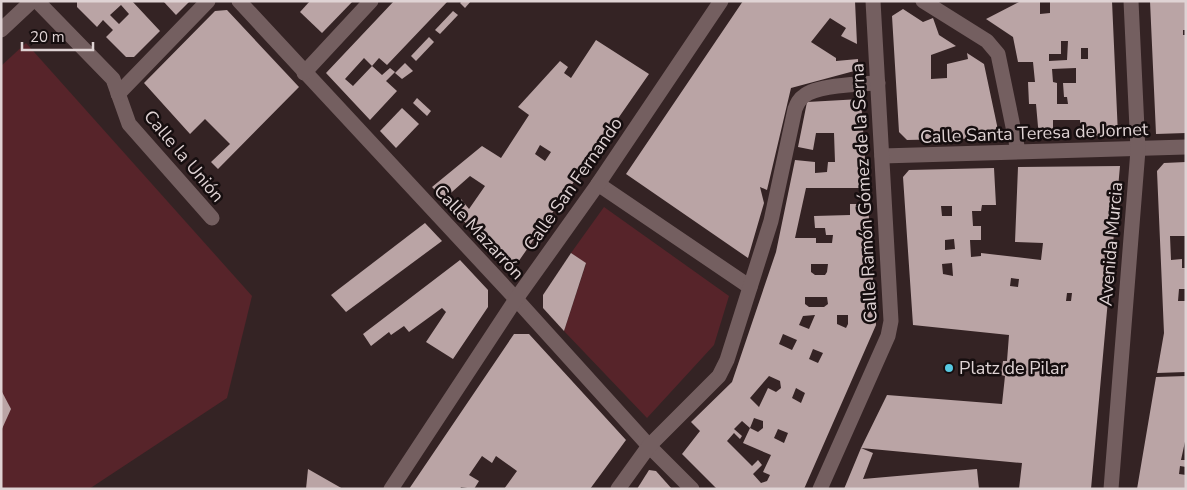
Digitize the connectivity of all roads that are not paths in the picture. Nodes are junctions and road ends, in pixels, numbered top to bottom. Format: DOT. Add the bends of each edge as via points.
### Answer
graph roads {
  1 [pos="32,1"];
  2 [pos="38,1"];
  3 [pos="208,1"];
  4 [pos="239,1"];
  5 [pos="371,1"];
  6 [pos="721,1"];
  7 [pos="873,1"];
  8 [pos="923,1"];
  9 [pos="1131,1"];
  10 [pos="1,30"];
  11 [pos="304,73"];
  12 [pos="878,83"];
  13 [pos="118,94"];
  14 [pos="1186,147"];
  15 [pos="1138,150"];
  16 [pos="1018,152"];
  17 [pos="882,156"];
  18 [pos="598,184"];
  19 [pos="212,218"];
  20 [pos="750,287"];
  21 [pos="516,298"];
  22 [pos="649,446"];
  23 [pos="391,489"];
  24 [pos="618,489"];
  25 [pos="692,489"];
  26 [pos="820,489"];
  27 [pos="1111,489"];
  1 -- 10 [label="street"];
  2 -- 13 [label="street, Calle la Unión" via="113,79"];
  3 -- 13 [label="street"];
  4 -- 11 [label="street, Calle Mazarrón"];
  5 -- 11 [label="street"];
  6 -- 18 [label="street, Calle San Fernando"];
  7 -- 12 [label="street, Calle Ramón Gómez de la Serna"];
  8 -- 16 [label="street" via="987,42 998,54"];
  9 -- 15 [label="street, Avenida Murcia"];
  11 -- 21 [label="street, Calle Mazarrón"];
  12 -- 17 [label="street, Calle Ramón Gómez de la Serna"];
  12 -- 20 [label="street" via="818,90 799,101 771,221"];
  13 -- 19 [label="street, Calle la Unión" via="129,124"];
  14 -- 15 [label="street, Calle Santa Teresa de Jornet"];
  15 -- 16 [label="street, Calle Santa Teresa de Jornet"];
  15 -- 27 [label="street, Avenida Murcia"];
  16 -- 17 [label="street, Calle Santa Teresa de Jornet"];
  17 -- 26 [label="street, Calle Ramón Gómez de la Serna" via="890,328"];
  18 -- 20 [label="street"];
  18 -- 21 [label="street, Calle San Fernando"];
  20 -- 22 [label="street" via="736,337 719,376"];
  21 -- 22 [label="street, Calle Mazarrón"];
  21 -- 23 [label="street, Calle San Fernando"];
  22 -- 24 [label="street"];
  22 -- 25 [label="street, Calle Mazarrón"];
}
